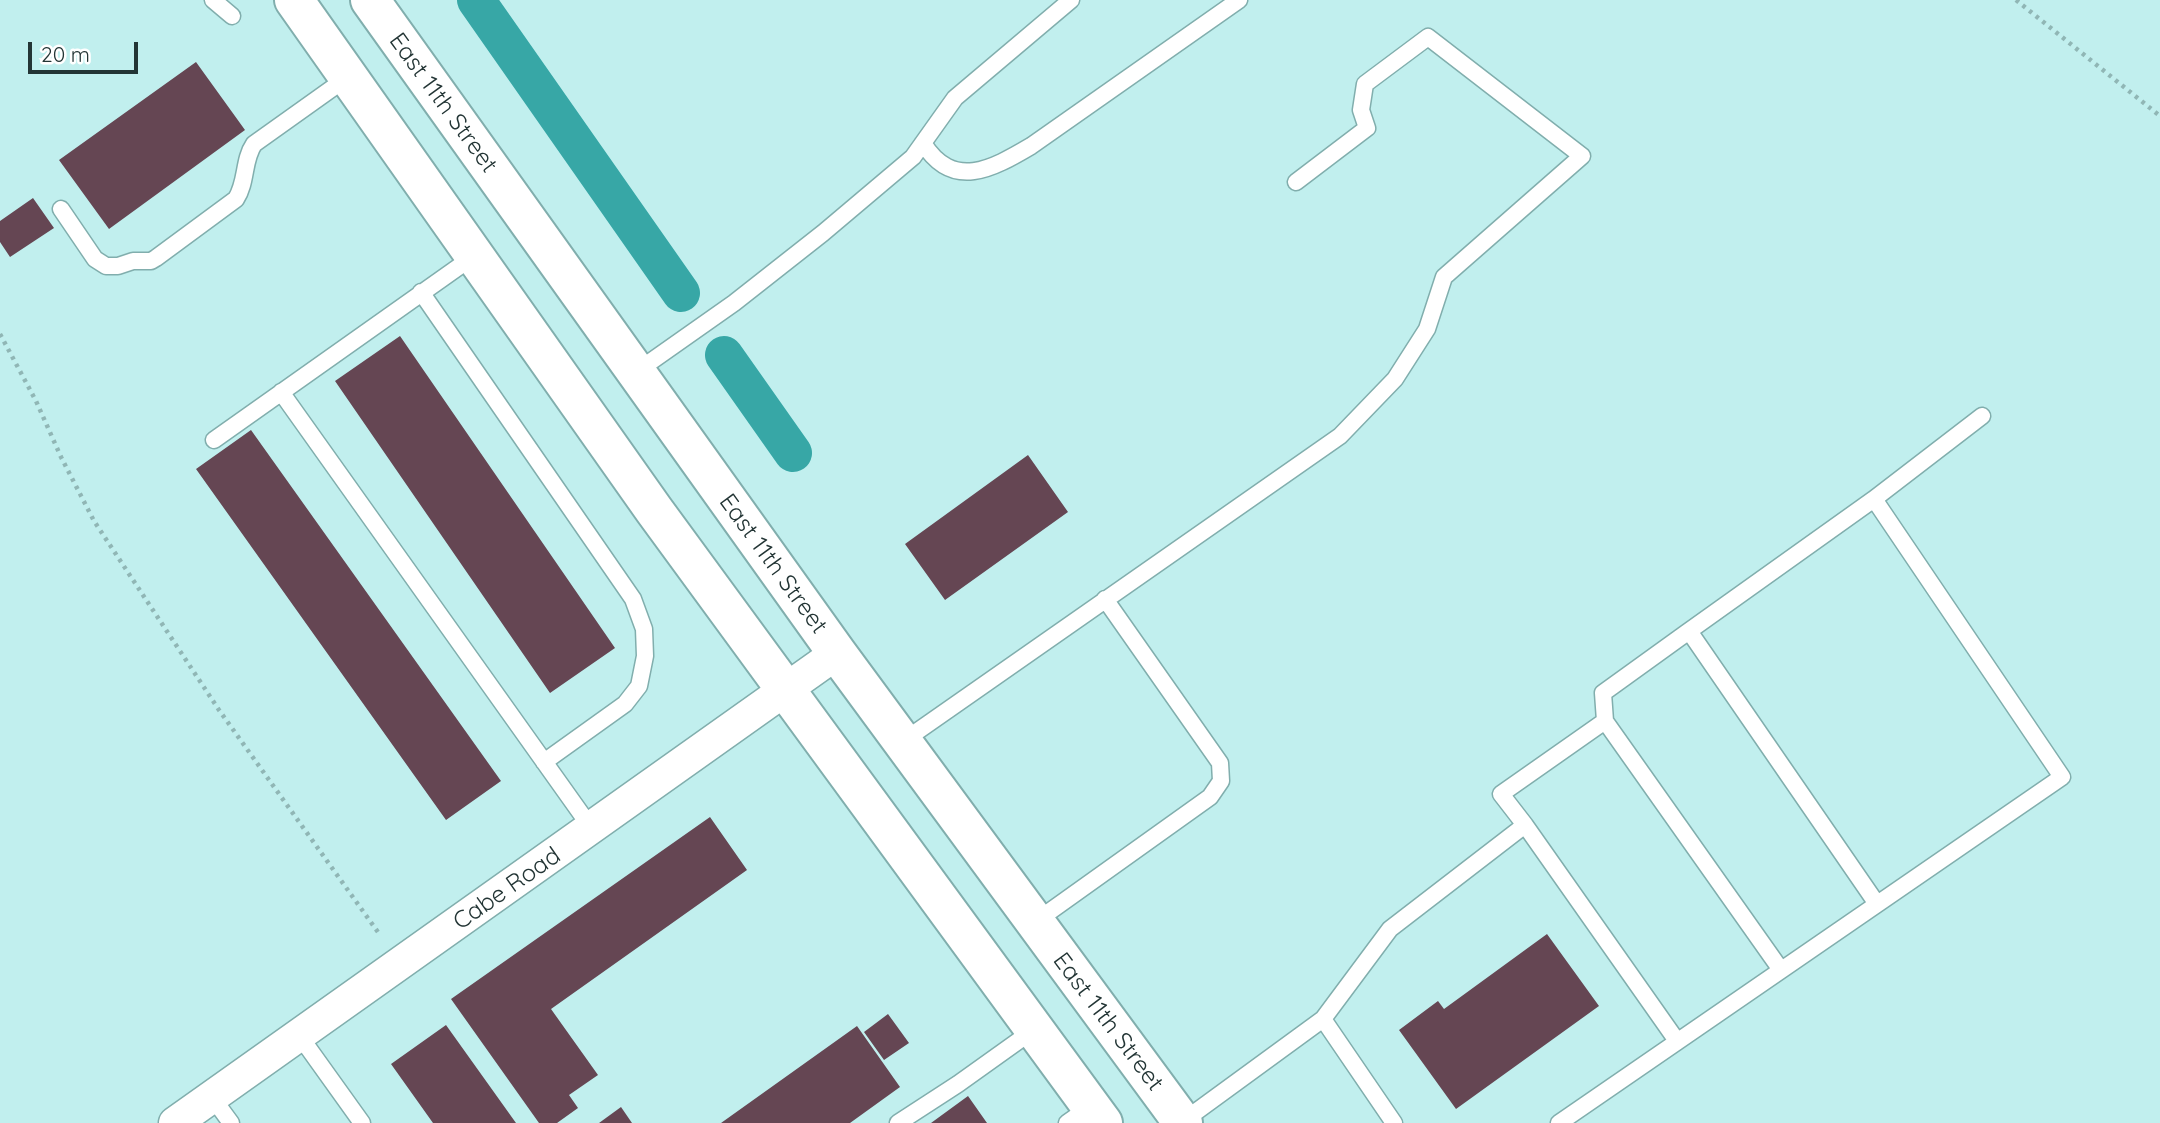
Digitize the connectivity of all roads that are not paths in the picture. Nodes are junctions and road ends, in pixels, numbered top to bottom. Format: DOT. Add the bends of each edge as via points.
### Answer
graph roads {
  1 [pos="213,0"];
  2 [pos="294,0"];
  3 [pos="370,0"];
  4 [pos="1071,0"];
  5 [pos="1239,0"];
  6 [pos="232,16"];
  7 [pos="348,77"];
  8 [pos="923,143"];
  9 [pos="1296,182"];
  10 [pos="61,209"];
  11 [pos="474,256"];
  12 [pos="421,292"];
  13 [pos="636,372"];
  14 [pos="281,392"];
  15 [pos="1982,416"];
  16 [pos="214,440"];
  17 [pos="1874,499"];
  18 [pos="1105,599"];
  19 [pos="1689,631"];
  20 [pos="837,653"];
  21 [pos="786,690"];
  22 [pos="1605,721"];
  23 [pos="902,742"];
  24 [pos="544,762"];
  25 [pos="1525,825"];
  26 [pos="592,829"];
  27 [pos="1877,904"];
  28 [pos="1034,923"];
  29 [pos="1781,970"];
  30 [pos="1323,1019"];
  31 [pos="1035,1030"];
  32 [pos="299,1035"];
  33 [pos="1678,1041"];
  34 [pos="212,1097"];
  35 [pos="1087,1117"];
  36 [pos="175,1123"];
  37 [pos="231,1123"];
  38 [pos="362,1123"];
  39 [pos="898,1123"];
  40 [pos="1182,1123"];
  41 [pos="1394,1123"];
  42 [pos="1559,1123"];
  1 -- 6 [label="lane"];
  2 -- 7 [label="main road"];
  3 -- 13 [label="main road, East 11th Street"];
  4 -- 8 [label="lane" via="956,98"];
  5 -- 8 [label="lane" via="997,166 967,172 944,168"];
  7 -- 10 [label="lane" via="254,144 236,199 156,258 106,266 95,259"];
  7 -- 11 [label="main road"];
  8 -- 13 [label="lane" via="913,157 823,233"];
  9 -- 18 [label="lane" via="1367,128 1361,110 1365,84 1428,37 1582,156 1444,277 1427,329 1395,379 1340,436"];
  11 -- 12 [label="lane"];
  11 -- 21 [label="main road"];
  12 -- 14 [label="lane"];
  12 -- 24 [label="lane" via="633,599 644,629 639,685 625,704"];
  13 -- 20 [label="main road, East 11th Street"];
  14 -- 16 [label="lane"];
  14 -- 24 [label="lane"];
  15 -- 17 [label="lane"];
  17 -- 19 [label="lane"];
  17 -- 27 [label="lane" via="2062,777"];
  18 -- 23 [label="lane"];
  18 -- 28 [label="lane" via="1220,763 1221,781 1210,797"];
  19 -- 22 [label="lane" via="1603,693"];
  19 -- 27 [label="lane"];
  20 -- 21 [label="street, Cabe Road"];
  20 -- 23 [label="main road, East 11th Street"];
  21 -- 26 [label="street, Cabe Road"];
  21 -- 31 [label="main road"];
  22 -- 25 [label="lane" via="1501,794"];
  22 -- 29 [label="lane"];
  23 -- 28 [label="main road, East 11th Street"];
  24 -- 26 [label="lane"];
  25 -- 30 [label="lane" via="1390,929"];
  25 -- 33 [label="lane"];
  26 -- 32 [label="street, Cabe Road"];
  27 -- 29 [label="lane"];
  28 -- 40 [label="main road, East 11th Street"];
  29 -- 33 [label="lane"];
  30 -- 40 [label="lane"];
  30 -- 41 [label="lane"];
  31 -- 35 [label="main road"];
  31 -- 39 [label="lane"];
  32 -- 34 [label="street, Cabe Road"];
  32 -- 38 [label="lane"];
  33 -- 42 [label="lane"];
  34 -- 36 [label="street, Cabe Road"];
  34 -- 37 [label="lane"];
}
